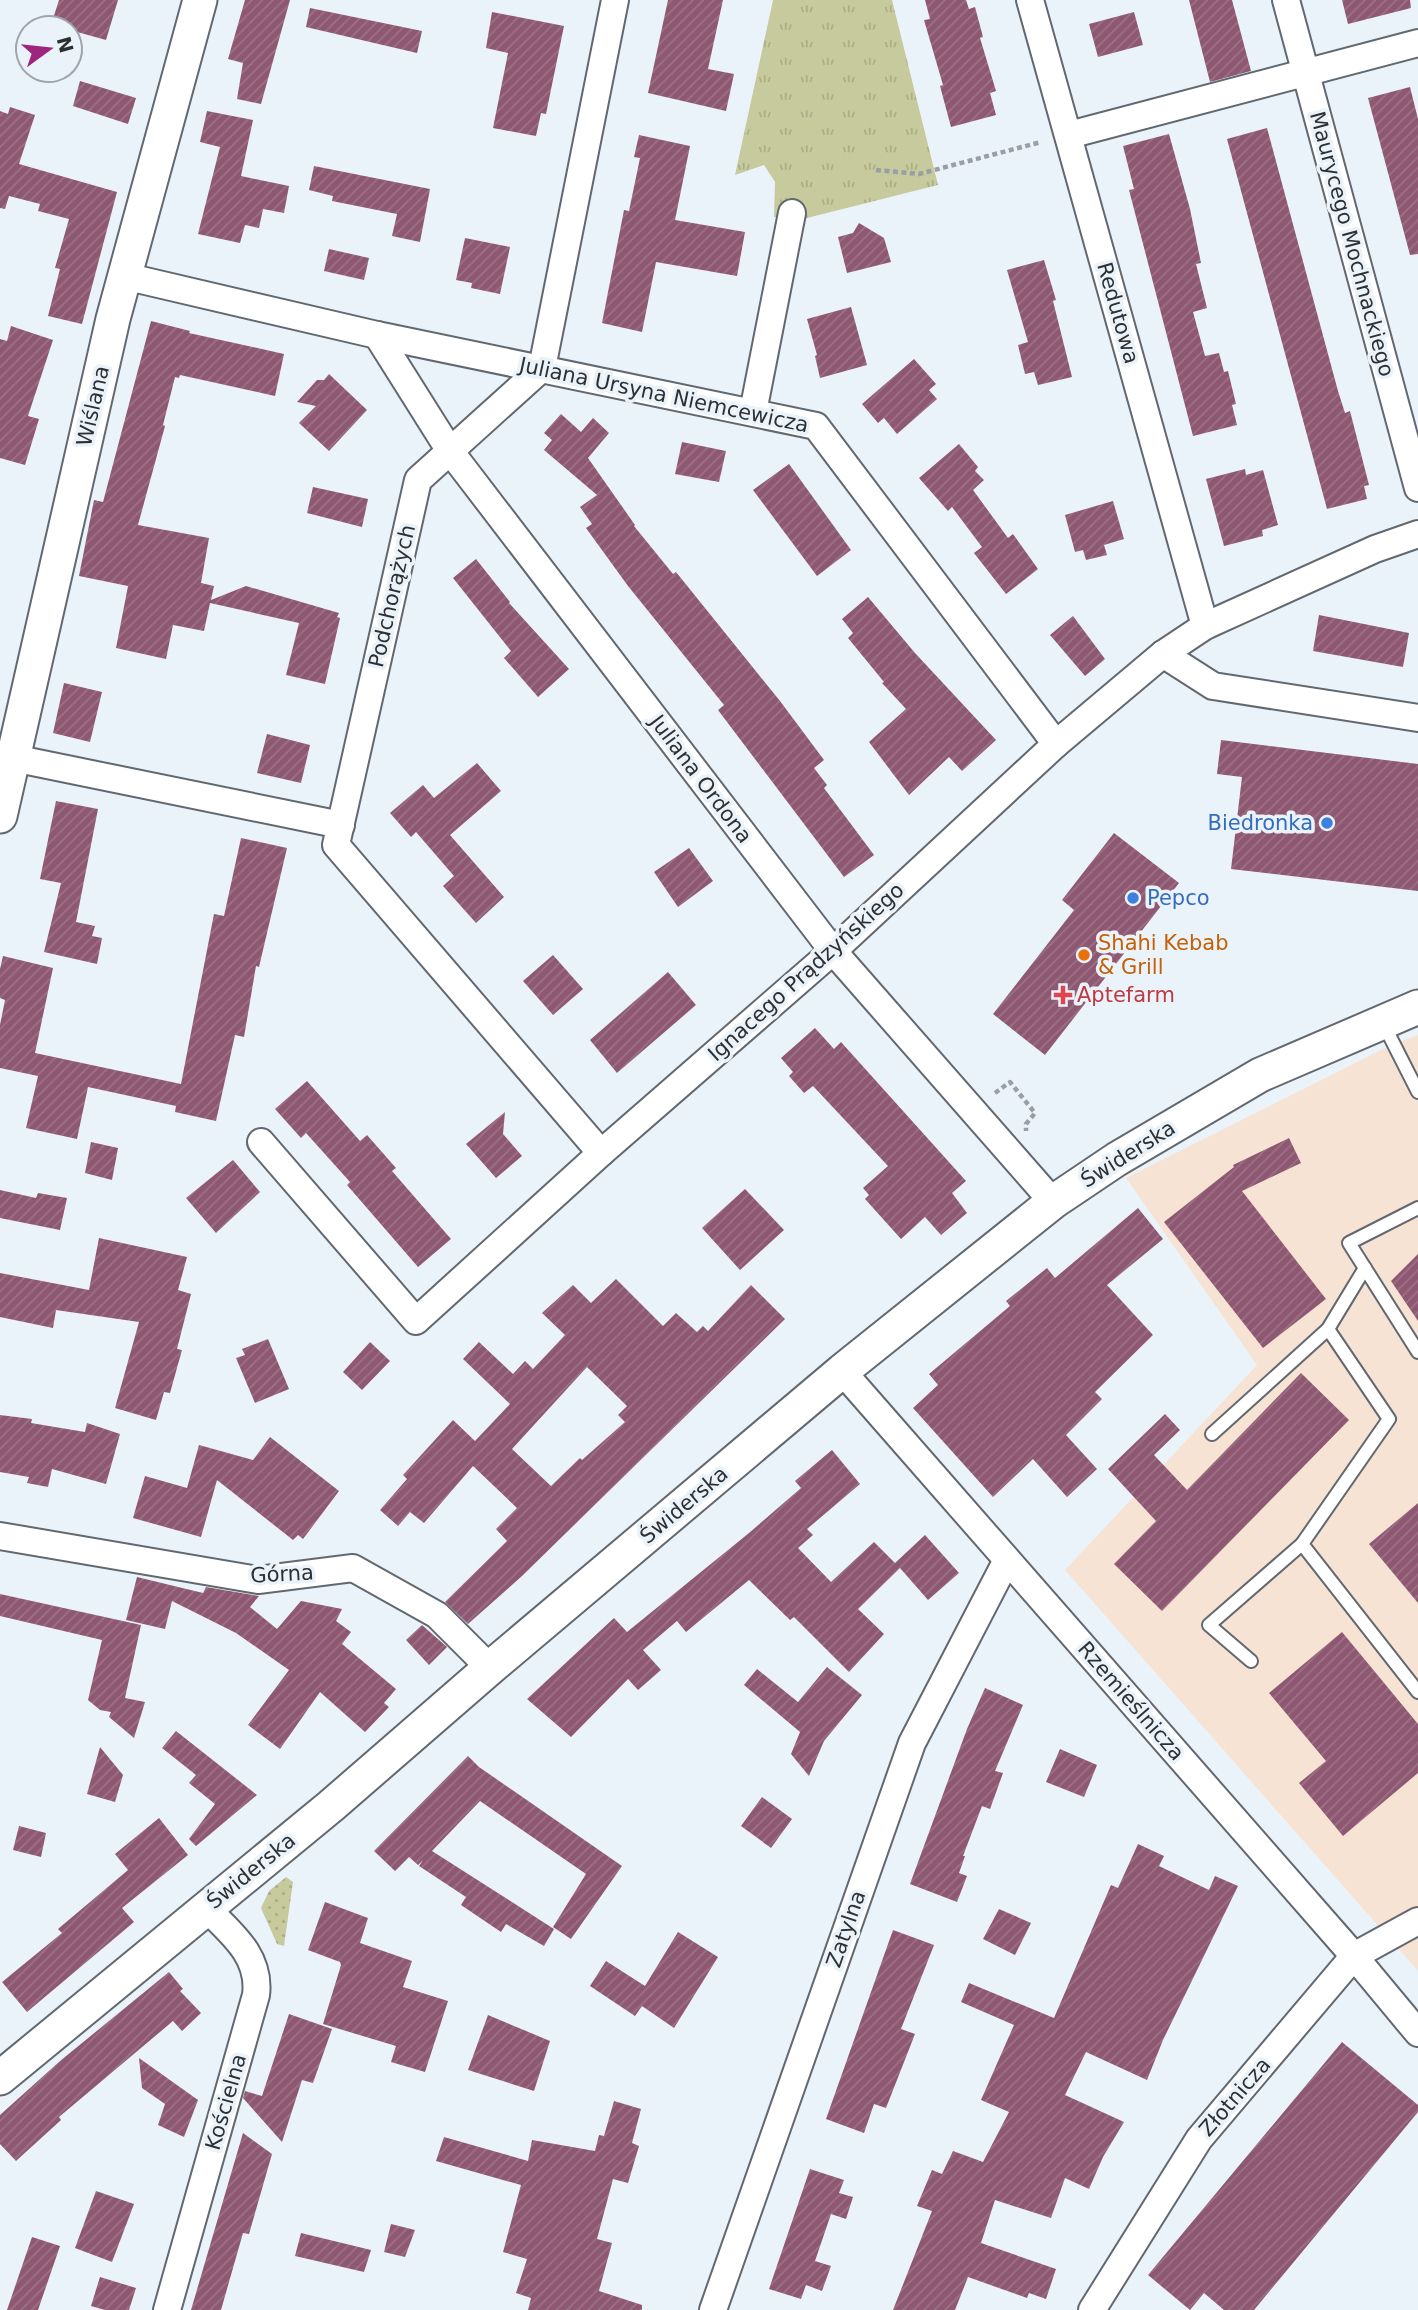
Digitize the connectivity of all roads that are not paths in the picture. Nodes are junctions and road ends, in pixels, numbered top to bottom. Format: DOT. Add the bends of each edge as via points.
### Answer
graph roads {
  1 [pos="200,0"];
  2 [pos="615,0"];
  3 [pos="1030,0"];
  4 [pos="1286,0"];
  5 [pos="1418,43"];
  6 [pos="1306,73"];
  7 [pos="1069,135"];
  8 [pos="792,213"];
  9 [pos="124,276"];
  10 [pos="377,335"];
  11 [pos="542,368"];
  12 [pos="753,412"];
  13 [pos="450,451"];
  14 [pos="1418,488"];
  15 [pos="1418,534"];
  16 [pos="1205,626"];
  17 [pos="1163,654"];
  18 [pos="1418,718"];
  19 [pos="1056,744"];
  20 [pos="13,758"];
  21 [pos="0,816"];
  22 [pos="341,825"];
  23 [pos="833,951"];
  24 [pos="1418,1007"];
  25 [pos="1382,1022"];
  26 [pos="1418,1092"];
  27 [pos="261,1142"];
  28 [pos="601,1153"];
  29 [pos="1053,1202"];
  30 [pos="1418,1208"];
  31 [pos="1365,1268"];
  32 [pos="1328,1329"];
  33 [pos="1418,1352"];
  34 [pos="842,1371"];
  35 [pos="1212,1434"];
  36 [pos="0,1536"];
  37 [pos="1302,1544"];
  38 [pos="1007,1560"];
  39 [pos="1251,1661"];
  40 [pos="490,1668"];
  41 [pos="1418,1692"];
  42 [pos="206,1908"];
  43 [pos="1418,1921"];
  44 [pos="1354,1956"];
  45 [pos="1418,2033"];
  46 [pos="0,2078"];
  47 [pos="1094,2309"];
  48 [pos="167,2310"];
  49 [pos="713,2310"];
  1 -- 9 [label="street, Wiślana"];
  2 -- 11 [label="street"];
  3 -- 7 [label="street, Redutowa"];
  4 -- 6 [label="street, Maurycego Mochnackiego"];
  5 -- 6 [label="street"];
  6 -- 7 [label="street"];
  6 -- 14 [label="street, Maurycego Mochnackiego"];
  7 -- 16 [label="street, Redutowa"];
  8 -- 12 [label="street"];
  9 -- 10 [label="street, Juliana Ursyna Niemcewicza"];
  9 -- 20 [label="street, Wiślana"];
  10 -- 11 [label="street, Juliana Ursyna Niemcewicza"];
  10 -- 13 [label="street, Juliana Ordona"];
  11 -- 12 [label="street, Juliana Ursyna Niemcewicza"];
  11 -- 13 [label="street, Podchorążych"];
  12 -- 19 [label="street, Juliana Ursyna Niemcewicza" via="816,426"];
  13 -- 22 [label="street, Podchorążych" via="418,480"];
  13 -- 23 [label="street, Juliana Ordona"];
  15 -- 16 [label="street, Ignacego Prądzyńskiego"];
  16 -- 17 [label="street, Ignacego Prądzyńskiego"];
  17 -- 18 [label="street" via="1213,686"];
  17 -- 19 [label="street, Ignacego Prądzyńskiego"];
  19 -- 23 [label="street, Ignacego Prądzyńskiego"];
  20 -- 21 [label="street, Wiślana"];
  20 -- 22 [label="street"];
  22 -- 28 [label="street, Podchorążych" via="337,845"];
  23 -- 28 [label="street, Ignacego Prądzyńskiego"];
  23 -- 29 [label="street, Juliana Ordona"];
  24 -- 25 [label="street, Świderska"];
  25 -- 26 [label="lane"];
  25 -- 29 [label="street, Świderska" via="1260,1074"];
  27 -- 28 [label="street, Ignacego Prądzyńskiego" via="416,1321"];
  29 -- 34 [label="street, Świderska"];
  30 -- 31 [label="lane" via="1349,1243"];
  31 -- 32 [label="lane"];
  31 -- 33 [label="lane"];
  32 -- 35 [label="lane"];
  32 -- 37 [label="lane" via="1390,1419"];
  34 -- 38 [label="street, Rzemieślnicza"];
  34 -- 40 [label="street, Świderska"];
  36 -- 40 [label="street, Górna" via="258,1580 353,1568 438,1615"];
  37 -- 39 [label="lane" via="1209,1625"];
  37 -- 41 [label="lane"];
  38 -- 44 [label="street, Rzemieślnicza"];
  38 -- 49 [label="street, Zatylna" via="912,1743"];
  40 -- 42 [label="street, Świderska"];
  42 -- 46 [label="street, Świderska"];
  42 -- 48 [label="street, Kościelna" via="249,1955 258,1980"];
  43 -- 44 [label="street, Złotnicza"];
  44 -- 45 [label="street, Rzemieślnicza"];
  44 -- 47 [label="street, Złotnicza" via="1199,2139"];
}
